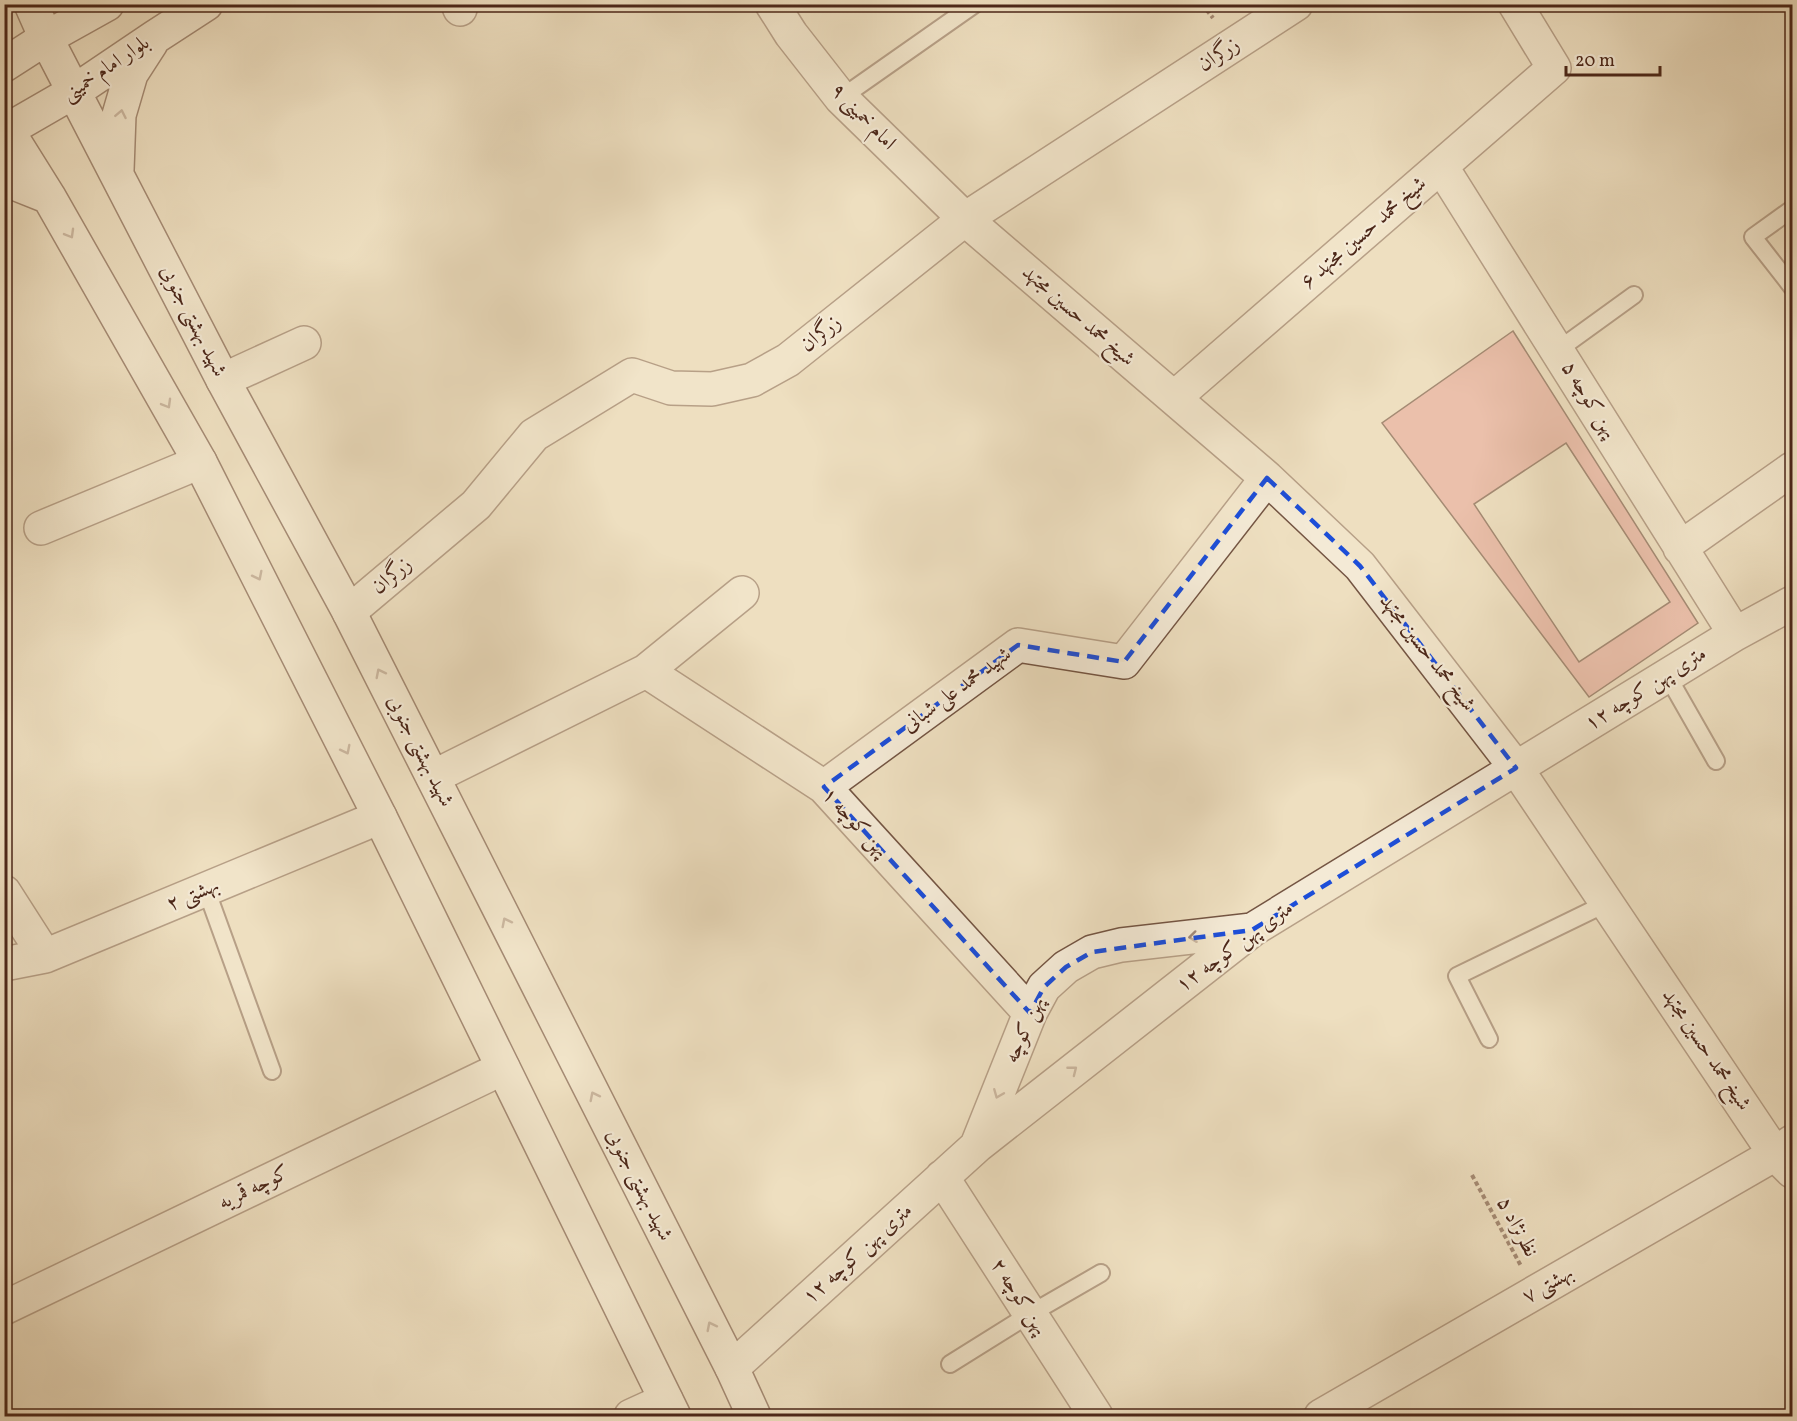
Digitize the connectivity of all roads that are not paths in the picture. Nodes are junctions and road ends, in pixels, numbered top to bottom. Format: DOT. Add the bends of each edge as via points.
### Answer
graph roads {
  1 [pos="31,4"];
  2 [pos="107,4"];
  3 [pos="206,4"];
  4 [pos="772,4"];
  5 [pos="975,4"];
  6 [pos="1296,4"];
  7 [pos="1515,4"];
  8 [pos="155,37"];
  9 [pos="46,38"];
  10 [pos="4,65"];
  11 [pos="75,91"];
  12 [pos="841,98"];
  13 [pos="5,129"];
  14 [pos="1441,166"];
  15 [pos="117,172"];
  16 [pos="4,179"];
  17 [pos="49,197"];
  18 [pos="1792,209"];
  19 [pos="965,219"];
  20 [pos="1792,287"];
  21 [pos="1634,295"];
  22 [pos="304,343"];
  23 [pos="1558,350"];
  24 [pos="223,380"];
  25 [pos="1174,398"];
  26 [pos="200,462"];
  27 [pos="1792,469"];
  28 [pos="1267,478"];
  29 [pos="41,528"];
  30 [pos="1680,548"];
  31 [pos="741,593"];
  32 [pos="1792,603"];
  33 [pos="350,612"];
  34 [pos="1735,634"];
  35 [pos="646,671"];
  36 [pos="1667,675"];
  37 [pos="1716,761"];
  38 [pos="1516,768"];
  39 [pos="433,777"];
  40 [pos="824,787"];
  41 [pos="380,817"];
  42 [pos="206,889"];
  43 [pos="4,892"];
  44 [pos="1607,903"];
  45 [pos="1252,930"];
  46 [pos="45,956"];
  47 [pos="4,964"];
  48 [pos="1030,1013"];
  49 [pos="1489,1039"];
  50 [pos="502,1068"];
  51 [pos="272,1071"];
  52 [pos="978,1145"];
  53 [pos="1787,1156"];
  54 [pos="942,1177"];
  55 [pos="1101,1273"];
  56 [pos="4,1308"];
  57 [pos="1030,1314"];
  58 [pos="950,1364"];
  59 [pos="732,1368"];
  60 [pos="670,1408"];
  61 [pos="630,1416"];
  62 [pos="754,1416"];
  63 [pos="1096,1416"];
  64 [pos="1321,1416"];
  1 -- 9 [label="street, شهید بهشتی جنوبی"];
  2 -- 9 [label="street"];
  3 -- 8 [label="street, بلوار امام خمینی"];
  4 -- 12 [label="street, امام خمینی ۹"];
  5 -- 12 [label="lane"];
  6 -- 19 [label="street, زرگران"];
  7 -- 14 [label="street, شیخ محمد حسین مجتهد ۶" via="1554,68"];
  8 -- 11 [label="street, بلوار امام خمینی"];
  15 -- 8 [label="street, one-way" via="119,115 131,74"];
  9 -- 10 [label="street"];
  9 -- 11 [label="street, شهید بهشتی جنوبی"];
  11 -- 13 [label="street, بلوار امام خمینی"];
  11 -- 15 [label="street, شهید بهشتی جنوبی"];
  12 -- 19 [label="street, امام خمینی ۹"];
  13 -- 17 [label="street"];
  14 -- 23 [label="street, پهن کوچه ۵"];
  14 -- 25 [label="street, شیخ محمد حسین مجتهد ۶"];
  15 -- 24 [label="street, شهید بهشتی جنوبی"];
  16 -- 17 [label="street"];
  17 -- 26 [label="street, one-way"];
  18 -- 20 [label="lane" via="1753,237"];
  19 -- 25 [label="street, شیخ محمد حسین مجتهد"];
  19 -- 33 [label="street, زرگران" via="788,360 753,380 712,390 671,388 632,375 534,435 476,505"];
  21 -- 23 [label="lane"];
  22 -- 24 [label="street"];
  23 -- 30 [label="street, پهن کوچه ۵"];
  24 -- 33 [label="street, شهید بهشتی جنوبی"];
  25 -- 28 [label="street, شیخ محمد حسین مجتهد"];
  26 -- 29 [label="street"];
  26 -- 41 [label="street, one-way"];
  27 -- 30 [label="street"];
  28 -- 38 [label="street, شیخ محمد حسین مجتهد" via="1360,567"];
  28 -- 40 [label="street, شهید محمد علی شبانی" via="1124,662 1018,645"];
  30 -- 34 [label="street, پهن کوچه ۵"];
  31 -- 35 [label="street"];
  32 -- 34 [label="street, ۱۲ متری پهن کوچه"];
  39 -- 33 [label="street, شهید بهشتی جنوبی, one-way"];
  34 -- 36 [label="street, ۱۲ متری پهن کوچه"];
  35 -- 39 [label="street"];
  35 -- 40 [label="street, پهن کوچه ۱"];
  36 -- 37 [label="lane"];
  36 -- 38 [label="street, ۱۲ متری پهن کوچه"];
  38 -- 44 [label="street, شیخ محمد حسین مجتهد"];
  38 -- 45 [label="street, ۱۲ متری پهن کوچه"];
  59 -- 39 [label="street, شهید بهشتی جنوبی, one-way"];
  40 -- 48 [label="street, پهن کوچه ۱"];
  41 -- 42 [label="street, بهشتی ۲"];
  41 -- 50 [label="street"];
  42 -- 46 [label="street, بهشتی ۲"];
  42 -- 51 [label="lane"];
  43 -- 46 [label="street"];
  44 -- 49 [label="lane" via="1457,976"];
  44 -- 53 [label="street, شیخ محمد حسین مجتهد"];
  45 -- 48 [label="street, پهن کوچه, one-way" via="1092,952 1066,967 1044,987"];
  52 -- 45 [label="street, ۱۲ متری پهن کوچه, one-way"];
  46 -- 47 [label="street, بهشتی ۲"];
  48 -- 52 [label="street, پهن کوچه, one-way"];
  50 -- 56 [label="street, کوچه قمریه"];
  50 -- 60 [label="street"];
  52 -- 54 [label="street, ۱۲ متری پهن کوچه"];
  53 -- 64 [label="street, بهشتی ۷" via="1535,1293"];
  54 -- 57 [label="street, پهن کوچه ۲"];
  54 -- 59 [label="street, ۱۲ متری پهن کوچه"];
  55 -- 57 [label="lane"];
  57 -- 58 [label="lane"];
  57 -- 63 [label="street, پهن کوچه ۲"];
  59 -- 62 [label="street, شهید بهشتی جنوبی"];
  60 -- 61 [label="street"];
}
